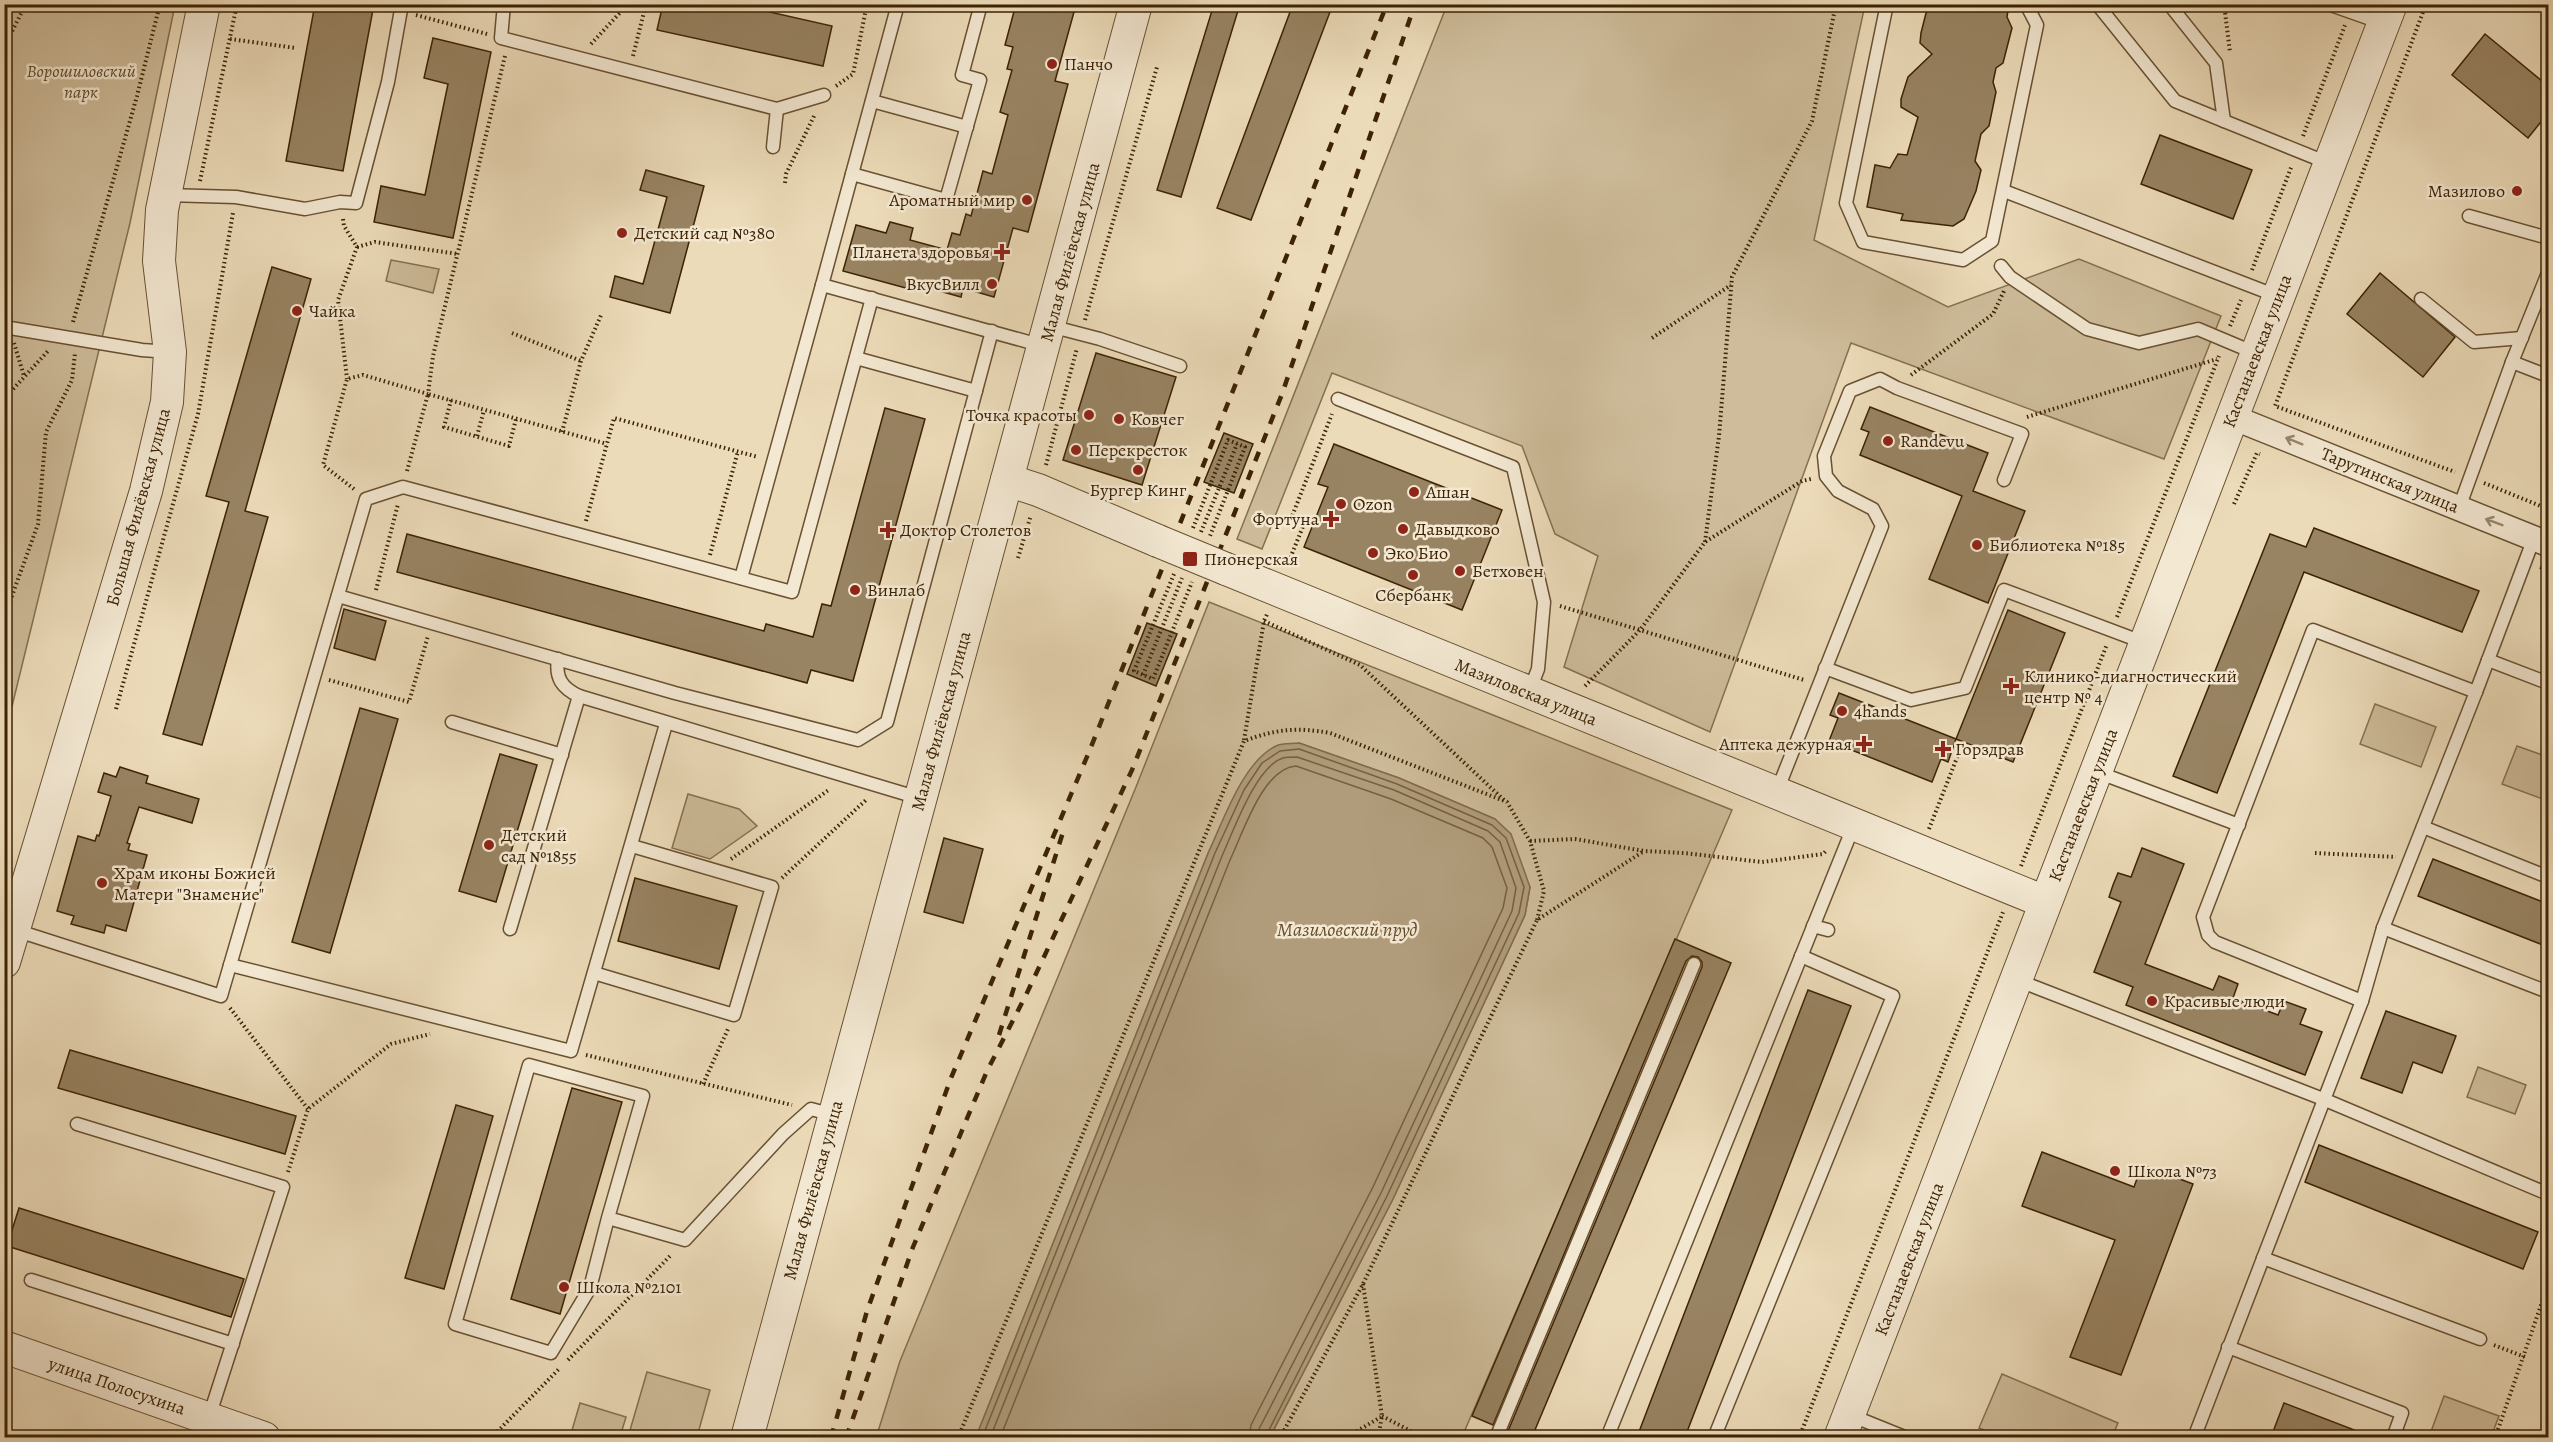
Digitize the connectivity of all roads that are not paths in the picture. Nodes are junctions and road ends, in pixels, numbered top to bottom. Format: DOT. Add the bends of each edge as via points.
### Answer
graph roads {
  1 [pos="204,4"];
  2 [pos="504,4"];
  3 [pos="898,4"];
  4 [pos="981,4"];
  5 [pos="1136,4"];
  6 [pos="1887,4"];
  7 [pos="2026,4"];
  8 [pos="2097,4"];
  9 [pos="2169,4"];
  10 [pos="2328,4"];
  11 [pos="402,8"];
  12 [pos="2387,14"];
  13 [pos="824,94"];
  14 [pos="872,101"];
  15 [pos="777,109"];
  16 [pos="2224,121"];
  17 [pos="967,127"];
  18 [pos="772,147"];
  19 [pos="2329,164"];
  20 [pos="852,174"];
  21 [pos="2004,191"];
  22 [pos="165,195"];
  23 [pos="2469,216"];
  24 [pos="2548,238"];
  25 [pos="2001,266"];
  26 [pos="2548,273"];
  27 [pos="822,285"];
  28 [pos="2545,291"];
  29 [pos="2278,297"];
  30 [pos="872,298"];
  31 [pos="2421,299"];
  32 [pos="4,327"];
  33 [pos="992,331"];
  34 [pos="1047,336"];
  35 [pos="2522,338"];
  36 [pos="170,352"];
  37 [pos="2256,353"];
  38 [pos="856,358"];
  39 [pos="2512,362"];
  40 [pos="1180,366"];
  41 [pos="2548,376"];
  42 [pos="976,391"];
  43 [pos="1338,399"];
  44 [pos="2232,417"];
  45 [pos="1007,480"];
  46 [pos="2004,480"];
  47 [pos="2459,508"];
  48 [pos="2541,541"];
  49 [pos="741,578"];
  50 [pos="338,596"];
  51 [pos="2145,643"];
  52 [pos="558,659"];
  53 [pos="2488,660"];
  54 [pos="1825,668"];
  55 [pos="2548,683"];
  56 [pos="2476,692"];
  57 [pos="1528,693"];
  58 [pos="579,696"];
  59 [pos="452,722"];
  60 [pos="666,724"];
  61 [pos="562,755"];
  62 [pos="2096,772"];
  63 [pos="1776,792"];
  64 [pos="920,798"];
  65 [pos="1854,824"];
  66 [pos="2239,825"];
  67 [pos="2423,827"];
  68 [pos="632,846"];
  69 [pos="2548,877"];
  70 [pos="2045,902"];
  71 [pos="1813,926"];
  72 [pos="2383,928"];
  73 [pos="510,929"];
  74 [pos="15,930"];
  75 [pos="1828,930"];
  76 [pos="1801,956"];
  77 [pos="4,963"];
  78 [pos="1694,964"];
  79 [pos="230,965"];
  80 [pos="594,973"];
  81 [pos="2016,979"];
  82 [pos="2548,992"];
  83 [pos="2362,1000"];
  84 [pos="2323,1099"];
  85 [pos="833,1115"];
  86 [pos="77,1124"];
  87 [pos="2548,1194"];
  88 [pos="608,1218"];
  89 [pos="2263,1258"];
  90 [pos="30,1280"];
  91 [pos="2480,1339"];
  92 [pos="233,1344"];
  93 [pos="4,1347"];
  94 [pos="2228,1347"];
  95 [pos="209,1418"];
  96 [pos="1844,1426"];
  97 [pos="264,1437"];
  98 [pos="747,1437"];
  99 [pos="1496,1437"];
  100 [pos="1607,1437"];
  101 [pos="1714,1437"];
  102 [pos="1907,1437"];
  103 [pos="2194,1437"];
  104 [pos="2393,1437"];
  1 -- 22 [label="street, Большая Филёвская улица"];
  2 -- 15 [label="lane" via="505,39"];
  3 -- 14 [label="lane"];
  4 -- 17 [label="lane" via="962,75 980,80"];
  5 -- 34 [label="street, Малая Филёвская улица"];
  6 -- 21 [label="lane" via="1846,203 1863,242 1963,260 1992,241"];
  7 -- 21 [label="lane" via="2037,25"];
  8 -- 16 [label="lane" via="2175,101"];
  9 -- 16 [label="lane" via="2216,63"];
  10 -- 12 [label="lane" via="2350,12"];
  11 -- 22 [label="lane" via="388,82 356,203 305,209 236,197"];
  12 -- 19 [label="street, Кастанаевская улица"];
  13 -- 15 [label="lane"];
  14 -- 17 [label="lane"];
  14 -- 20 [label="lane"];
  15 -- 18 [label="lane"];
  16 -- 19 [label="lane"];
  17 -- 20 [label="lane" via="946,200"];
  19 -- 29 [label="street, Кастанаевская улица"];
  20 -- 27 [label="lane"];
  21 -- 29 [label="lane"];
  22 -- 36 [label="street, Большая Филёвская улица" via="159,261"];
  23 -- 24 [label="lane"];
  25 -- 37 [label="lane" via="2010,277 2086,329 2139,343 2198,329"];
  26 -- 28 [label="lane"];
  27 -- 30 [label="lane"];
  27 -- 49 [label="lane"];
  28 -- 35 [label="lane"];
  29 -- 37 [label="street, Кастанаевская улица"];
  30 -- 33 [label="lane"];
  30 -- 38 [label="lane"];
  31 -- 35 [label="lane" via="2474,342"];
  32 -- 36 [label="lane"];
  33 -- 34 [label="lane"];
  33 -- 42 [label="lane"];
  34 -- 40 [label="lane" via="1081,334"];
  34 -- 45 [label="street, Малая Филёвская улица"];
  35 -- 39 [label="lane"];
  36 -- 74 [label="street, Большая Филёвская улица" via="167,402 146,491 18,898"];
  37 -- 44 [label="street, Кастанаевская улица"];
  38 -- 42 [label="lane"];
  38 -- 49 [label="lane" via="792,592"];
  39 -- 41 [label="lane"];
  39 -- 47 [label="lane"];
  42 -- 52 [label="lane" via="887,722 858,740"];
  43 -- 57 [label="lane" via="1513,467 1544,602 1538,669"];
  47 -- 44 [label="street, Тарутинская улица, one-way"];
  44 -- 51 [label="street, Кастанаевская улица"];
  45 -- 57 [label="street, Мазиловская улица, bridge"];
  45 -- 64 [label="street, Малая Филёвская улица"];
  46 -- 54 [label="lane" via="2022,434 1880,379 1850,391 1824,456 1826,476 1838,491 1873,509 1882,526"];
  48 -- 47 [label="street, Тарутинская улица, one-way"];
  48 -- 53 [label="lane" via="2525,561"];
  49 -- 50 [label="lane" via="403,487 366,499"];
  50 -- 52 [label="lane"];
  50 -- 79 [label="lane"];
  51 -- 54 [label="lane" via="2004,590 1965,688 1911,700"];
  51 -- 62 [label="street, Кастанаевская улица"];
  52 -- 58 [label="lane" via="560,681"];
  53 -- 55 [label="lane"];
  53 -- 56 [label="lane"];
  54 -- 63 [label="lane"];
  56 -- 66 [label="lane" via="2313,630"];
  56 -- 67 [label="lane"];
  57 -- 63 [label="street, Мазиловская улица"];
  58 -- 60 [label="lane"];
  58 -- 61 [label="lane"];
  59 -- 61 [label="lane"];
  60 -- 64 [label="lane"];
  60 -- 68 [label="lane"];
  61 -- 73 [label="lane"];
  62 -- 66 [label="lane"];
  62 -- 70 [label="street, Кастанаевская улица"];
  63 -- 65 [label="street, Мазиловская улица"];
  64 -- 85 [label="street, Малая Филёвская улица"];
  65 -- 70 [label="street, Мазиловская улица"];
  65 -- 71 [label="lane"];
  66 -- 83 [label="lane" via="2203,917 2208,935 2215,942"];
  67 -- 69 [label="lane"];
  67 -- 72 [label="lane"];
  68 -- 80 [label="lane"];
  68 -- 80 [label="lane" via="772,887 734,1015"];
  70 -- 81 [label="street, Кастанаевская улица"];
  71 -- 75 [label="lane"];
  71 -- 76 [label="lane"];
  72 -- 82 [label="lane"];
  72 -- 83 [label="lane"];
  74 -- 77 [label="street, Большая Филёвская улица"];
  74 -- 79 [label="lane" via="221,996"];
  76 -- 100 [label="lane"];
  76 -- 101 [label="lane" via="1893,996"];
  78 -- 99 [label="lane"];
  79 -- 80 [label="lane" via="571,1051"];
  81 -- 84 [label="lane"];
  81 -- 96 [label="street, Кастанаевская улица"];
  83 -- 84 [label="lane"];
  84 -- 87 [label="lane"];
  84 -- 89 [label="lane"];
  85 -- 88 [label="lane" via="811,1109 685,1240"];
  85 -- 98 [label="street, Малая Филёвская улица"];
  86 -- 92 [label="lane" via="283,1187"];
  88 -- 88 [label="lane" via="590,1288 551,1353 455,1324 529,1065 643,1096"];
  89 -- 91 [label="lane"];
  89 -- 94 [label="lane"];
  90 -- 92 [label="lane"];
  92 -- 95 [label="lane"];
  93 -- 95 [label="street, улица Полосухина"];
  94 -- 103 [label="lane"];
  94 -- 104 [label="lane" via="2402,1413"];
  95 -- 97 [label="street, улица Полосухина"];
  96 -- 102 [label="lane"];
}
